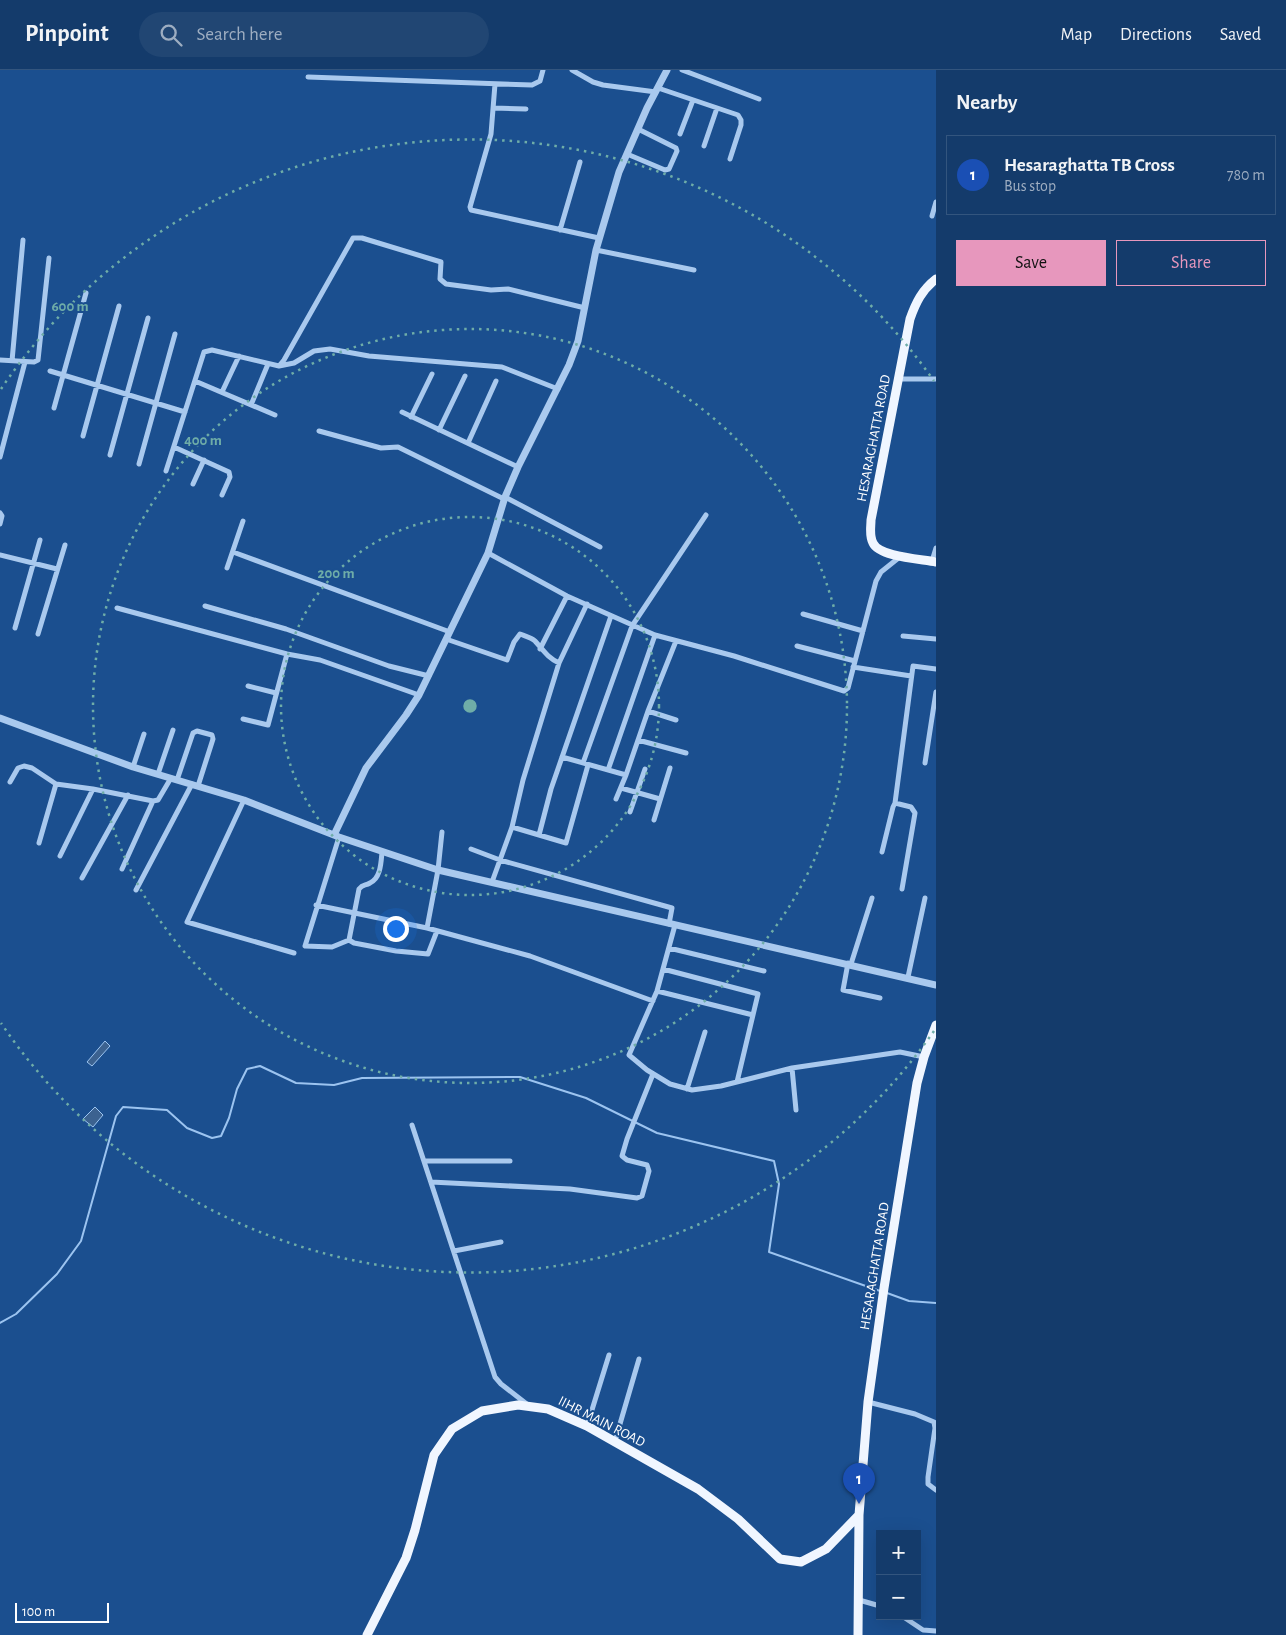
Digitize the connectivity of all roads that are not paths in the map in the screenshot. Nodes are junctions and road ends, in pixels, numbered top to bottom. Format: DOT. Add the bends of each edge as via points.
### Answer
graph roads {
  1 [pos="543,70"];
  2 [pos="572,70"];
  3 [pos="667,70"];
  4 [pos="682,70"];
  5 [pos="308,77"];
  6 [pos="495,84"];
  7 [pos="657,90"];
  8 [pos="759,99"];
  9 [pos="693,100"];
  10 [pos="494,108"];
  11 [pos="717,108"];
  12 [pos="526,109"];
  13 [pos="638,129"];
  14 [pos="680,134"];
  15 [pos="704,146"];
  16 [pos="627,154"];
  17 [pos="730,159"];
  18 [pos="580,162"];
  19 [pos="936,202"];
  20 [pos="932,216"];
  21 [pos="560,230"];
  22 [pos="599,238"];
  23 [pos="23,240"];
  24 [pos="596,250"];
  25 [pos="49,258"];
  26 [pos="694,270"];
  27 [pos="936,279"];
  28 [pos="86,293"];
  29 [pos="119,306"];
  30 [pos="586,308"];
  31 [pos="148,318"];
  32 [pos="175,334"];
  33 [pos="239,356"];
  34 [pos="0,360"];
  35 [pos="12,361"];
  36 [pos="25,362"];
  37 [pos="268,364"];
  38 [pos="280,366"];
  39 [pos="50,371"];
  40 [pos="432,374"];
  41 [pos="63,375"];
  42 [pos="465,376"];
  43 [pos="898,379"];
  44 [pos="936,379"];
  45 [pos="194,381"];
  46 [pos="496,381"];
  47 [pos="97,385"];
  48 [pos="558,389"];
  49 [pos="222,392"];
  50 [pos="127,394"];
  51 [pos="156,403"];
  52 [pos="251,404"];
  53 [pos="54,408"];
  54 [pos="185,412"];
  55 [pos="402,412"];
  56 [pos="275,415"];
  57 [pos="411,417"];
  58 [pos="439,430"];
  59 [pos="319,431"];
  60 [pos="83,436"];
  61 [pos="468,443"];
  62 [pos="174,447"];
  63 [pos="110,455"];
  64 [pos="0,457"];
  65 [pos="204,460"];
  66 [pos="139,464"];
  67 [pos="518,467"];
  68 [pos="166,471"];
  69 [pos="193,484"];
  70 [pos="222,495"];
  71 [pos="505,498"];
  72 [pos="0,514"];
  73 [pos="706,515"];
  74 [pos="243,521"];
  75 [pos="0,524"];
  76 [pos="40,540"];
  77 [pos="65,545"];
  78 [pos="600,547"];
  79 [pos="936,548"];
  80 [pos="232,552"];
  81 [pos="488,553"];
  82 [pos="0,555"];
  83 [pos="901,556"];
  84 [pos="934,562"];
  85 [pos="33,563"];
  86 [pos="226,568"];
  87 [pos="57,569"];
  88 [pos="567,596"];
  89 [pos="587,604"];
  90 [pos="205,606"];
  91 [pos="117,608"];
  92 [pos="803,614"];
  93 [pos="611,616"];
  94 [pos="632,626"];
  95 [pos="15,628"];
  96 [pos="863,631"];
  97 [pos="38,634"];
  98 [pos="655,635"];
  99 [pos="448,636"];
  100 [pos="903,636"];
  101 [pos="936,638"];
  102 [pos="676,641"];
  103 [pos="797,646"];
  104 [pos="540,649"];
  105 [pos="287,654"];
  106 [pos="559,663"];
  107 [pos="854,664"];
  108 [pos="936,669"];
  109 [pos="429,676"];
  110 [pos="912,676"];
  111 [pos="248,686"];
  112 [pos="936,692"];
  113 [pos="276,693"];
  114 [pos="419,695"];
  115 [pos="648,711"];
  116 [pos="0,718"];
  117 [pos="243,719"];
  118 [pos="676,720"];
  119 [pos="173,730"];
  120 [pos="144,734"];
  121 [pos="638,740"];
  122 [pos="686,754"];
  123 [pos="562,757"];
  124 [pos="586,764"];
  125 [pos="925,764"];
  126 [pos="133,767"];
  127 [pos="670,768"];
  128 [pos="645,769"];
  129 [pos="608,770"];
  130 [pos="158,774"];
  131 [pos="626,775"];
  132 [pos="174,779"];
  133 [pos="10,782"];
  134 [pos="56,784"];
  135 [pos="195,785"];
  136 [pos="621,788"];
  137 [pos="93,789"];
  138 [pos="637,793"];
  139 [pos="128,795"];
  140 [pos="616,799"];
  141 [pos="660,799"];
  142 [pos="244,800"];
  143 [pos="153,801"];
  144 [pos="895,803"];
  145 [pos="630,812"];
  146 [pos="654,820"];
  147 [pos="512,827"];
  148 [pos="442,832"];
  149 [pos="539,835"];
  150 [pos="337,836"];
  151 [pos="39,843"];
  152 [pos="471,849"];
  153 [pos="382,852"];
  154 [pos="882,852"];
  155 [pos="60,856"];
  156 [pos="500,860"];
  157 [pos="122,868"];
  158 [pos="438,870"];
  159 [pos="82,878"];
  160 [pos="492,882"];
  161 [pos="902,889"];
  162 [pos="136,890"];
  163 [pos="872,898"];
  164 [pos="925,898"];
  165 [pos="316,905"];
  166 [pos="355,914"];
  167 [pos="672,925"];
  168 [pos="427,928"];
  169 [pos="437,931"];
  170 [pos="349,940"];
  171 [pos="669,948"];
  172 [pos="294,954"];
  173 [pos="849,964"];
  174 [pos="663,969"];
  175 [pos="764,972"];
  176 [pos="908,977"];
  177 [pos="936,985"];
  178 [pos="657,991"];
  179 [pos="880,998"];
  180 [pos="653,1001"];
  181 [pos="753,1015"];
  182 [pos="936,1025"];
  183 [pos="705,1032"];
  184 [pos="924,1057"];
  185 [pos="792,1068"];
  186 [pos="653,1074"];
  187 [pos="738,1082"];
  188 [pos="687,1089"];
  189 [pos="796,1110"];
  190 [pos="412,1125"];
  191 [pos="424,1161"];
  192 [pos="510,1161"];
  193 [pos="430,1182"];
  194 [pos="501,1242"];
  195 [pos="454,1251"];
  196 [pos="609,1355"];
  197 [pos="639,1359"];
  198 [pos="868,1402"];
  199 [pos="530,1406"];
  200 [pos="587,1426"];
  201 [pos="615,1441"];
  202 [pos="936,1490"];
  203 [pos="858,1515"];
  204 [pos="859,1600"];
  205 [pos="876,1605"];
  206 [pos="908,1620"];
  207 [pos="936,1631"];
  208 [pos="367,1635"];
  209 [pos="858,1635"];
  1 -- 6 [label="street" via="540,81 532,85"];
  2 -- 7 [label="street" via="602,85"];
  3 -- 7 [label="street"];
  4 -- 8 [label="street"];
  5 -- 6 [label="street"];
  6 -- 10 [label="street"];
  7 -- 9 [label="street"];
  7 -- 13 [label="street"];
  9 -- 11 [label="street"];
  9 -- 14 [label="street"];
  10 -- 12 [label="street"];
  10 -- 21 [label="street" via="491,134 471,210"];
  11 -- 15 [label="street"];
  11 -- 17 [label="street" via="738,115 741,120"];
  13 -- 16 [label="street"];
  13 -- 16 [label="street" via="677,151 669,169 665,170"];
  16 -- 22 [label="street"];
  18 -- 21 [label="street"];
  19 -- 20 [label="street"];
  21 -- 22 [label="street"];
  22 -- 24 [label="street"];
  23 -- 35 [label="street"];
  24 -- 26 [label="street"];
  24 -- 30 [label="street"];
  25 -- 36 [label="street" via="38,360"];
  27 -- 43 [label="main road, HESARAGHATTA ROAD" via="915,304"];
  28 -- 41 [label="street"];
  29 -- 47 [label="street"];
  30 -- 38 [label="street" via="508,289 490,290 442,282 441,262 353,238"];
  30 -- 48 [label="street" via="578,341"];
  31 -- 50 [label="street"];
  32 -- 51 [label="street"];
  33 -- 37 [label="street"];
  33 -- 45 [label="street" via="212,350 204,352"];
  33 -- 49 [label="street"];
  34 -- 35 [label="street"];
  35 -- 36 [label="street"];
  36 -- 64 [label="street"];
  37 -- 38 [label="street"];
  37 -- 52 [label="street"];
  38 -- 48 [label="street" via="294,363 314,351 330,349 369,356 502,367"];
  39 -- 41 [label="street"];
  40 -- 57 [label="street"];
  41 -- 47 [label="street"];
  41 -- 53 [label="street"];
  42 -- 58 [label="street"];
  43 -- 44 [label="street"];
  43 -- 83 [label="main road, HESARAGHATTA ROAD" via="870,535 875,547"];
  45 -- 49 [label="street"];
  45 -- 54 [label="street"];
  46 -- 61 [label="street"];
  47 -- 50 [label="street"];
  47 -- 60 [label="street"];
  48 -- 67 [label="street"];
  49 -- 52 [label="street"];
  50 -- 51 [label="street"];
  50 -- 63 [label="street"];
  51 -- 54 [label="street"];
  51 -- 66 [label="street"];
  52 -- 56 [label="street"];
  54 -- 62 [label="street"];
  55 -- 57 [label="street"];
  57 -- 58 [label="street"];
  58 -- 61 [label="street"];
  59 -- 71 [label="street" via="381,448 398,447"];
  61 -- 67 [label="street"];
  62 -- 65 [label="street"];
  62 -- 68 [label="street"];
  65 -- 69 [label="street"];
  65 -- 70 [label="street" via="229,472"];
  67 -- 71 [label="street"];
  71 -- 78 [label="street"];
  71 -- 81 [label="street"];
  72 -- 75 [label="street"];
  73 -- 94 [label="street"];
  74 -- 80 [label="street"];
  76 -- 85 [label="street"];
  77 -- 87 [label="street"];
  79 -- 84 [label="street"];
  80 -- 86 [label="street"];
  80 -- 99 [label="street"];
  81 -- 88 [label="street"];
  81 -- 99 [label="street"];
  82 -- 85 [label="street"];
  83 -- 84 [label="main road, HESARAGHATTA ROAD"];
  83 -- 96 [label="street" via="881,572 876,581"];
  85 -- 87 [label="street"];
  85 -- 95 [label="street"];
  87 -- 97 [label="street"];
  88 -- 89 [label="street"];
  88 -- 104 [label="street"];
  89 -- 93 [label="street"];
  89 -- 106 [label="street"];
  90 -- 109 [label="street"];
  91 -- 105 [label="street"];
  92 -- 96 [label="street"];
  93 -- 94 [label="street"];
  93 -- 123 [label="street"];
  94 -- 98 [label="street"];
  94 -- 124 [label="street"];
  96 -- 107 [label="street"];
  98 -- 102 [label="street"];
  98 -- 129 [label="street"];
  99 -- 104 [label="street" via="507,660 520,634 534,640"];
  99 -- 109 [label="street"];
  100 -- 101 [label="street"];
  102 -- 107 [label="street" via="844,690 848,688"];
  102 -- 115 [label="street"];
  103 -- 107 [label="street"];
  104 -- 106 [label="street"];
  105 -- 113 [label="street"];
  105 -- 114 [label="street" via="320,660"];
  106 -- 147 [label="street"];
  107 -- 110 [label="street"];
  108 -- 110 [label="street" via="913,666"];
  109 -- 114 [label="street"];
  110 -- 144 [label="street"];
  111 -- 113 [label="street"];
  112 -- 125 [label="street"];
  113 -- 117 [label="street" via="268,725"];
  114 -- 150 [label="street" via="366,768"];
  115 -- 118 [label="street"];
  115 -- 121 [label="street"];
  116 -- 126 [label="street"];
  119 -- 130 [label="street"];
  120 -- 126 [label="street"];
  121 -- 122 [label="street"];
  121 -- 131 [label="street"];
  123 -- 124 [label="street"];
  123 -- 149 [label="street"];
  124 -- 129 [label="street"];
  124 -- 149 [label="street" via="566,843"];
  126 -- 130 [label="street"];
  127 -- 141 [label="street"];
  128 -- 138 [label="street"];
  129 -- 131 [label="street"];
  130 -- 132 [label="street"];
  131 -- 136 [label="street"];
  132 -- 135 [label="street"];
  132 -- 135 [label="street" via="193,733 212,735"];
  132 -- 143 [label="street" via="158,800"];
  133 -- 134 [label="street" via="18,768 24,766"];
  134 -- 137 [label="street"];
  134 -- 151 [label="street"];
  135 -- 142 [label="street"];
  135 -- 162 [label="street"];
  136 -- 138 [label="street"];
  136 -- 140 [label="street"];
  137 -- 139 [label="street"];
  137 -- 155 [label="street"];
  138 -- 141 [label="street"];
  138 -- 145 [label="street"];
  139 -- 143 [label="street"];
  139 -- 159 [label="street"];
  141 -- 146 [label="street"];
  142 -- 150 [label="street"];
  142 -- 172 [label="street" via="187,922"];
  143 -- 157 [label="street"];
  144 -- 154 [label="street"];
  144 -- 161 [label="street" via="911,807 915,813"];
  147 -- 149 [label="street"];
  147 -- 156 [label="street"];
  148 -- 158 [label="street"];
  150 -- 153 [label="street"];
  150 -- 165 [label="street"];
  152 -- 156 [label="street"];
  153 -- 158 [label="street"];
  153 -- 166 [label="street" via="380,871 375,879 359,889"];
  156 -- 160 [label="street"];
  156 -- 167 [label="street" via="672,908"];
  158 -- 160 [label="street"];
  158 -- 168 [label="street"];
  160 -- 167 [label="street"];
  163 -- 173 [label="street"];
  164 -- 176 [label="street"];
  165 -- 166 [label="street"];
  165 -- 170 [label="street" via="305,946 332,947"];
  166 -- 168 [label="street"];
  166 -- 170 [label="street"];
  167 -- 171 [label="street"];
  167 -- 173 [label="street"];
  168 -- 169 [label="street"];
  169 -- 170 [label="street" via="428,954 396,951"];
  169 -- 180 [label="street" via="530,956"];
  171 -- 174 [label="street"];
  171 -- 175 [label="street"];
  173 -- 176 [label="street"];
  173 -- 179 [label="street" via="843,990"];
  174 -- 178 [label="street"];
  174 -- 181 [label="street" via="758,994"];
  176 -- 177 [label="street"];
  178 -- 180 [label="street"];
  178 -- 181 [label="street"];
  180 -- 186 [label="street" via="628,1055"];
  181 -- 187 [label="street"];
  182 -- 184 [label="main road, HESARAGHATTA ROAD"];
  183 -- 188 [label="street"];
  184 -- 185 [label="street" via="900,1052"];
  184 -- 198 [label="main road, HESARAGHATTA ROAD" via="883,1292"];
  185 -- 187 [label="street"];
  185 -- 189 [label="street"];
  186 -- 188 [label="street"];
  186 -- 193 [label="street" via="622,1156 648,1165 642,1196"];
  187 -- 188 [label="street"];
  190 -- 191 [label="street"];
  191 -- 192 [label="street"];
  191 -- 193 [label="street"];
  193 -- 195 [label="street"];
  194 -- 195 [label="street"];
  195 -- 199 [label="street" via="495,1377"];
  196 -- 200 [label="street"];
  197 -- 201 [label="street"];
  198 -- 202 [label="street" via="934,1422 928,1484"];
  198 -- 203 [label="main road, HESARAGHATTA ROAD"];
  199 -- 200 [label="main road, IIHR MAIN ROAD" via="548,1409"];
  199 -- 208 [label="main road, IIHR MAIN ROAD" via="482,1411 452,1429 434,1455 406,1558"];
  200 -- 201 [label="main road, IIHR MAIN ROAD"];
  201 -- 203 [label="main road, IIHR MAIN ROAD" via="698,1489 738,1519 780,1559 801,1562 826,1549"];
  203 -- 204 [label="main road, HESARAGHATTA ROAD"];
  204 -- 205 [label="street"];
  204 -- 209 [label="main road, HESARAGHATTA ROAD"];
  206 -- 207 [label="street" via="923,1630"];
}
